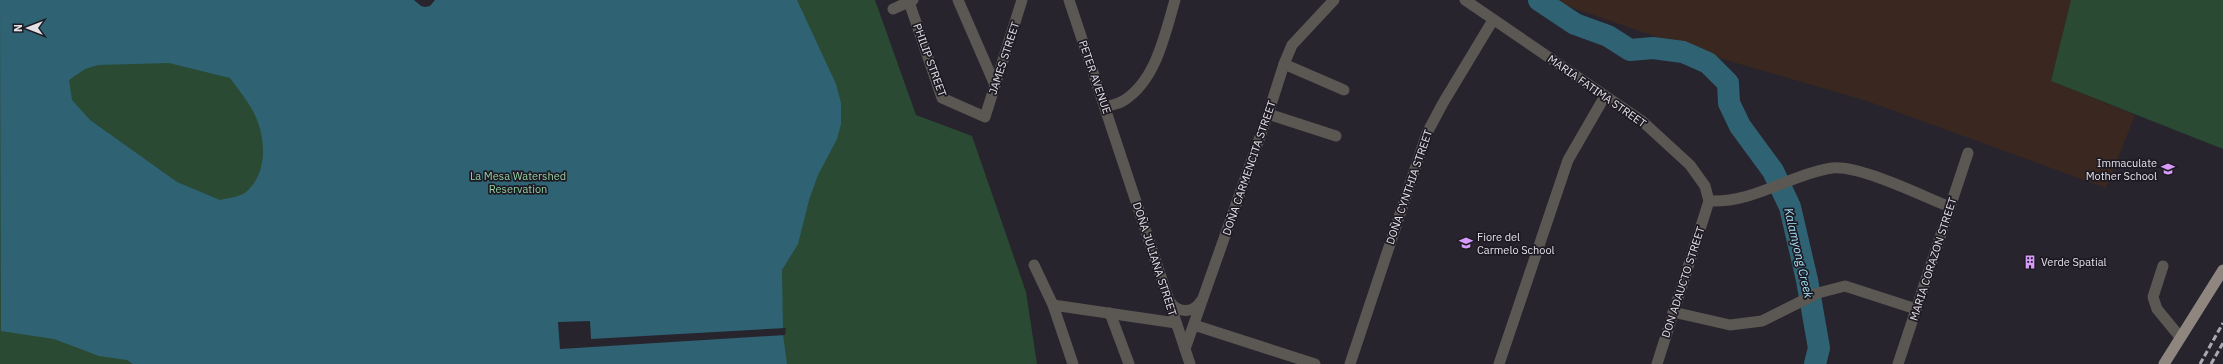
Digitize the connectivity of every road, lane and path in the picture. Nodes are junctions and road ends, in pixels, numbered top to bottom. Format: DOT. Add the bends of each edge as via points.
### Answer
graph roads {
  1 [pos="958,0"];
  2 [pos="1022,0"];
  3 [pos="1069,0"];
  4 [pos="1175,0"];
  5 [pos="1334,0"];
  6 [pos="1465,0"];
  7 [pos="911,1"];
  8 [pos="893,9"];
  9 [pos="1493,20"];
  10 [pos="1284,64"];
  11 [pos="995,85"];
  12 [pos="1344,90"];
  13 [pos="1605,96"];
  14 [pos="1105,107"];
  15 [pos="1268,114"];
  16 [pos="985,117"];
  17 [pos="1336,136"];
  18 [pos="1968,153"];
  19 [pos="1121,155"];
  20 [pos="1709,201"];
  21 [pos="1950,207"];
  22 [pos="1034,265"];
  23 [pos="2163,266"];
  24 [pos="2223,270"];
  25 [pos="1204,296"];
  26 [pos="1170,302"];
  27 [pos="1053,306"];
  28 [pos="1916,309"];
  29 [pos="1673,312"];
  30 [pos="1110,313"];
  31 [pos="1176,323"];
  32 [pos="1194,325"];
  33 [pos="2180,337"];
  34 [pos="1185,349"];
  35 [pos="1073,364"];
  36 [pos="1129,364"];
  37 [pos="1190,364"];
  38 [pos="1315,364"];
  39 [pos="1350,364"];
  40 [pos="1499,364"];
  41 [pos="1658,364"];
  42 [pos="1898,364"];
  43 [pos="2164,364"];
  1 -- 11 [label="street"];
  2 -- 11 [label="street, JAMES STREET"];
  3 -- 14 [label="street, PETER AVENUE"];
  4 -- 14 [label="street" via="1151,70 1140,86 1123,101"];
  5 -- 10 [label="street, DOÑA CARMENCITA STREET" via="1292,45"];
  6 -- 9 [label="street, MARIA FATIMA STREET"];
  7 -- 8 [label="street"];
  7 -- 16 [label="street, PHILIP STREET" via="942,98"];
  9 -- 13 [label="street, MARIA FATIMA STREET"];
  9 -- 39 [label="street, DOÑA CYNTHIA STREET" via="1427,133"];
  10 -- 12 [label="street"];
  10 -- 15 [label="street, DOÑA CARMENCITA STREET"];
  11 -- 16 [label="street, JAMES STREET"];
  13 -- 20 [label="street, MARIA FATIMA STREET" via="1642,121 1690,164 1705,186"];
  13 -- 40 [label="street" via="1568,160"];
  14 -- 19 [label="street, PETER AVENUE"];
  15 -- 17 [label="street"];
  15 -- 25 [label="street, DOÑA CARMENCITA STREET"];
  18 -- 21 [label="street, MARIA CORAZON STREET"];
  19 -- 26 [label="street, DOÑA JULIANA STREET"];
  20 -- 21 [label="street" via="1727,201 1833,168 1863,173"];
  20 -- 29 [label="street, DON ADAUCTO STREET"];
  21 -- 28 [label="street, MARIA CORAZON STREET"];
  22 -- 27 [label="street"];
  23 -- 33 [label="street" via="2153,298 2157,309"];
  24 -- 33 [label="main road"];
  25 -- 26 [label="street" via="1197,307 1190,311 1178,309"];
  25 -- 32 [label="street, DOÑA CARMENCITA STREET"];
  26 -- 31 [label="street, DOÑA JULIANA STREET"];
  27 -- 30 [label="street"];
  27 -- 35 [label="street"];
  28 -- 29 [label="street" via="1845,286 1818,292 1762,321 1730,325"];
  28 -- 42 [label="street, MARIA CORAZON STREET"];
  29 -- 41 [label="street, DON ADAUCTO STREET"];
  30 -- 31 [label="street"];
  30 -- 36 [label="street"];
  31 -- 34 [label="street, DOÑA JULIANA STREET"];
  32 -- 34 [label="street, DOÑA CARMENCITA STREET"];
  32 -- 38 [label="street"];
  33 -- 43 [label="main road"];
  34 -- 37 [label="street, DOÑA JULIANA STREET"];
}
